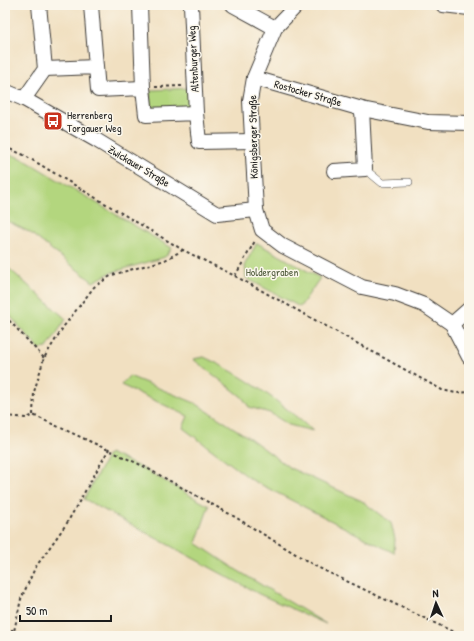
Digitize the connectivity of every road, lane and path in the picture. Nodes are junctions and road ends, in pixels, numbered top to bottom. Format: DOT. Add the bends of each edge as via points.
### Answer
graph roads {
  1 [pos="38,5"];
  2 [pos="91,5"];
  3 [pos="140,5"];
  4 [pos="191,5"];
  5 [pos="233,5"];
  6 [pos="297,5"];
  7 [pos="443,5"];
  8 [pos="469,8"];
  9 [pos="275,28"];
  10 [pos="96,67"];
  11 [pos="45,69"];
  12 [pos="254,78"];
  13 [pos="195,85"];
  14 [pos="144,88"];
  15 [pos="5,91"];
  16 [pos="24,99"];
  17 [pos="362,109"];
  18 [pos="196,113"];
  19 [pos="469,123"];
  20 [pos="252,142"];
  21 [pos="5,147"];
  22 [pos="365,169"];
  23 [pos="334,171"];
  24 [pos="409,182"];
  25 [pos="256,210"];
  26 [pos="262,230"];
  27 [pos="183,250"];
  28 [pos="235,276"];
  29 [pos="469,309"];
  30 [pos="5,316"];
  31 [pos="452,324"];
  32 [pos="469,357"];
  33 [pos="44,358"];
  34 [pos="469,392"];
  35 [pos="33,415"];
  36 [pos="5,416"];
  37 [pos="109,449"];
  38 [pos="5,630"];
  39 [pos="13,630"];
  40 [pos="13,636"];
  41 [pos="462,636"];
  1 -- 11 [label="street"];
  2 -- 10 [label="street"];
  3 -- 14 [label="street"];
  4 -- 13 [label="street, Altenburger Weg"];
  5 -- 9 [label="street"];
  6 -- 9 [label="street, Königsberger Straße"];
  7 -- 8 [label="street"];
  9 -- 12 [label="street, Königsberger Straße"];
  10 -- 11 [label="street"];
  10 -- 14 [label="street" via="98,90"];
  11 -- 16 [label="street"];
  12 -- 17 [label="street, Rostocker Straße"];
  12 -- 20 [label="street, Königsberger Straße" via="250,101"];
  13 -- 14 [label="path"];
  13 -- 18 [label="street, Altenburger Weg"];
  14 -- 18 [label="street" via="146,115"];
  15 -- 16 [label="street, Zwickauer Straße"];
  16 -- 25 [label="street, Zwickauer Straße" via="217,214"];
  17 -- 19 [label="street, Rostocker Straße" via="428,122"];
  17 -- 22 [label="street"];
  18 -- 20 [label="street, Altenburger Weg" via="199,142"];
  20 -- 25 [label="street, Königsberger Straße"];
  21 -- 27 [label="path" via="24,155"];
  22 -- 23 [label="street"];
  22 -- 24 [label="lane" via="382,183"];
  25 -- 26 [label="street, Königsberger Straße"];
  26 -- 28 [label="path"];
  26 -- 31 [label="street" via="283,246 362,287 424,304"];
  27 -- 28 [label="path"];
  27 -- 33 [label="path" via="165,260 112,274 94,287 64,326"];
  28 -- 34 [label="path" via="442,390"];
  29 -- 31 [label="street"];
  30 -- 33 [label="path"];
  31 -- 32 [label="street"];
  33 -- 35 [label="path" via="34,392"];
  35 -- 36 [label="path" via="27,418"];
  35 -- 37 [label="path"];
  37 -- 39 [label="path" via="67,523 35,568 21,600"];
  37 -- 41 [label="path" via="228,514 317,567"];
  38 -- 39 [label="path"];
  39 -- 40 [label="path"];
}
